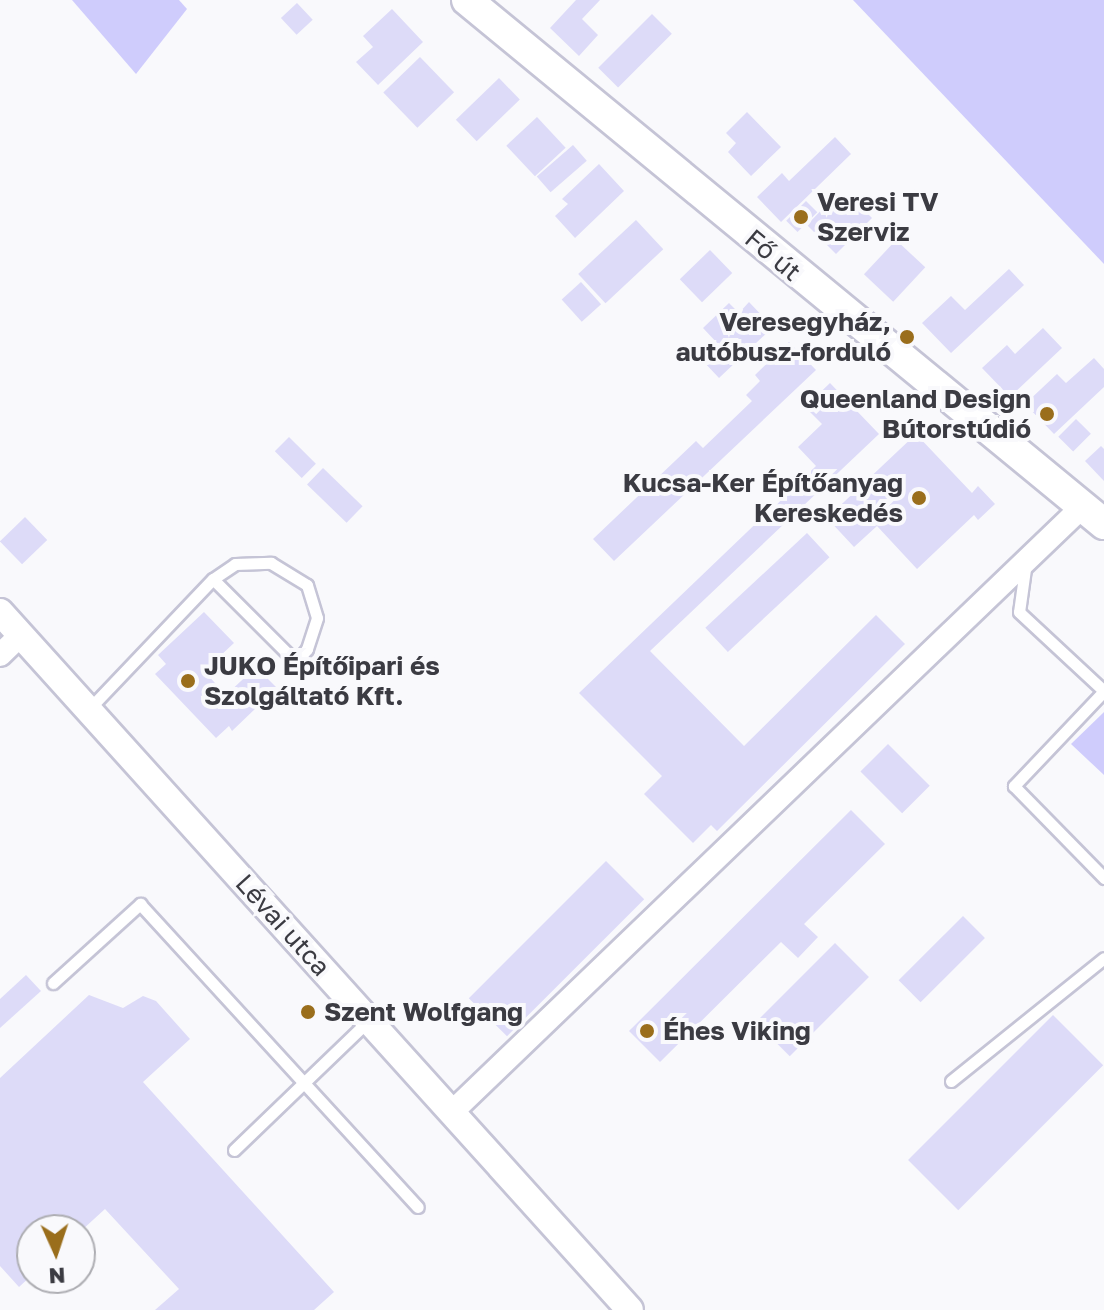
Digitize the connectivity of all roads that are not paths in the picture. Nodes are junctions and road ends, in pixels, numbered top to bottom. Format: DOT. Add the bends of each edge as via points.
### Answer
graph roads {
  1 [pos="467,0"];
  2 [pos="1093,515"];
  3 [pos="1028,559"];
  4 [pos="213,579"];
  5 [pos="0,612"];
  6 [pos="21,635"];
  7 [pos="0,655"];
  8 [pos="1104,691"];
  9 [pos="88,709"];
  10 [pos="1104,878"];
  11 [pos="1104,958"];
  12 [pos="53,983"];
  13 [pos="368,1020"];
  14 [pos="951,1081"];
  15 [pos="303,1083"];
  16 [pos="451,1113"];
  17 [pos="234,1150"];
  18 [pos="418,1207"];
  19 [pos="630,1310"];
  1 -- 2 [label="main road, Fő út"];
  2 -- 3 [label="street"];
  3 -- 8 [label="lane" via="1019,612"];
  3 -- 16 [label="street"];
  4 -- 4 [label="lane" via="250,561 293,573 315,601 314,635 296,662"];
  4 -- 9 [label="lane"];
  5 -- 6 [label="street, Lévai utca"];
  6 -- 7 [label="street"];
  6 -- 9 [label="street, Lévai utca"];
  8 -- 10 [label="lane" via="1014,786"];
  9 -- 13 [label="street, Lévai utca"];
  11 -- 14 [label="lane"];
  12 -- 15 [label="lane" via="140,904"];
  13 -- 15 [label="lane"];
  13 -- 16 [label="street, Lévai utca"];
  15 -- 17 [label="lane"];
  15 -- 18 [label="lane"];
  16 -- 19 [label="street, Lévai utca"];
}
